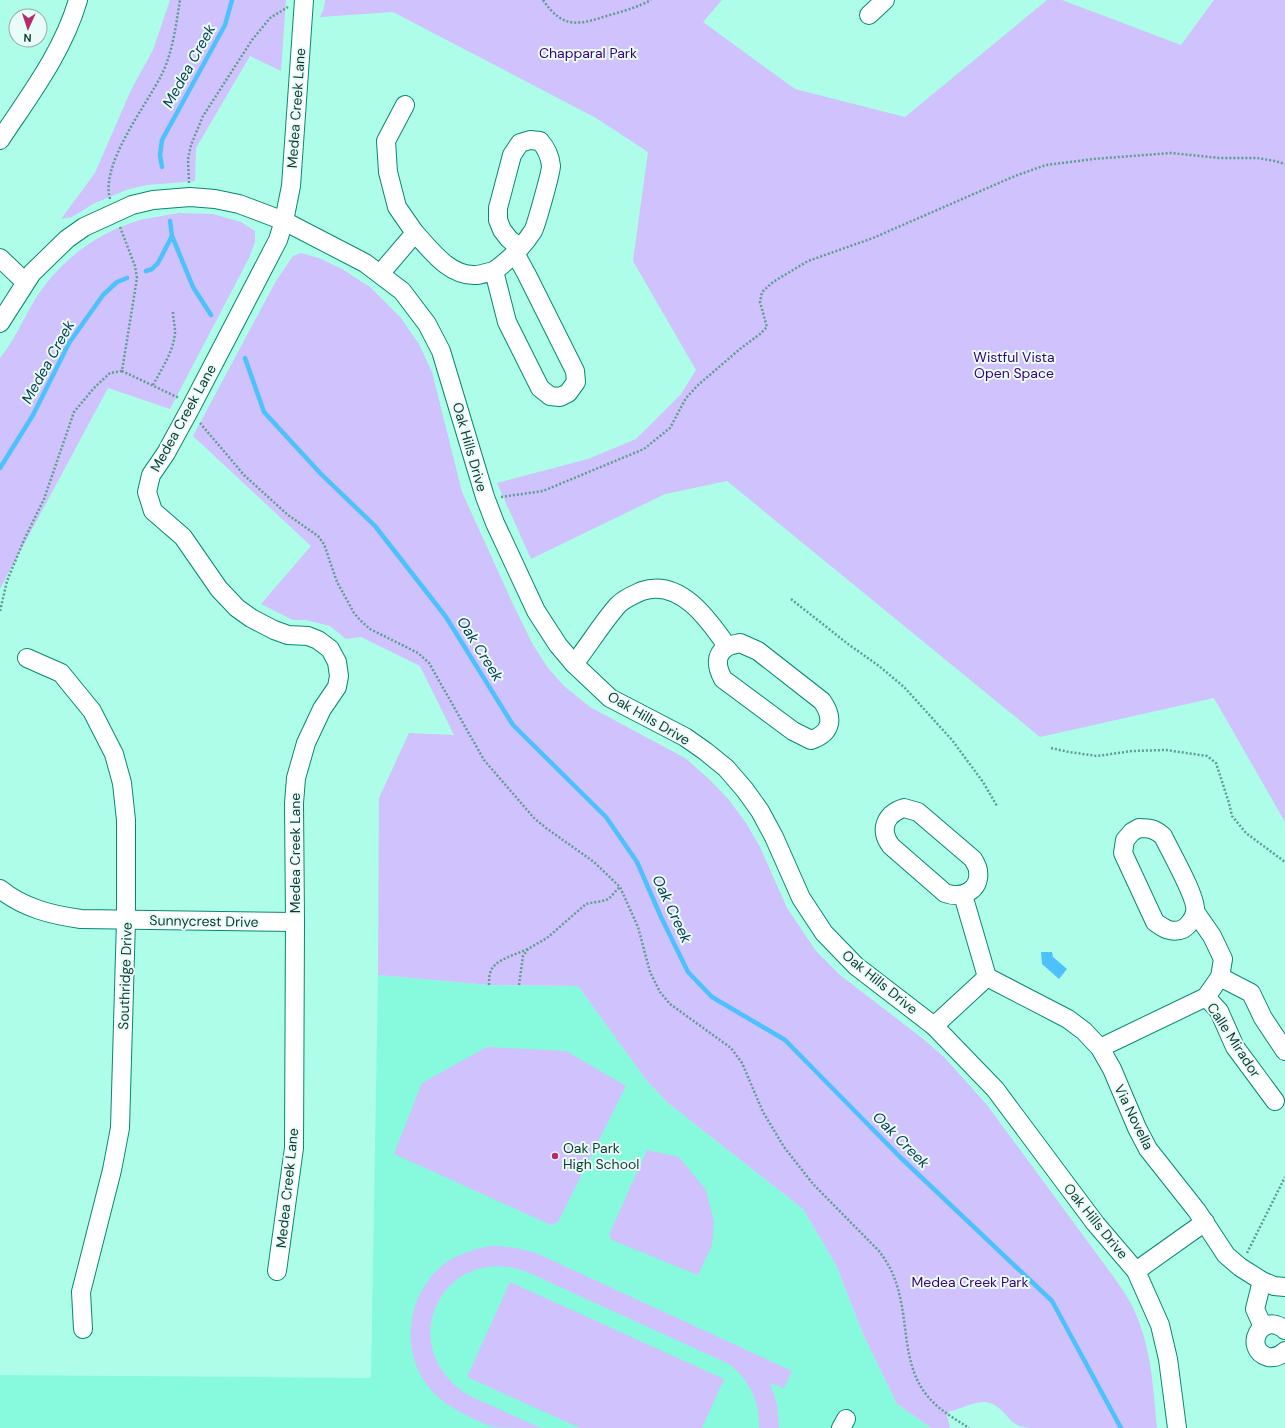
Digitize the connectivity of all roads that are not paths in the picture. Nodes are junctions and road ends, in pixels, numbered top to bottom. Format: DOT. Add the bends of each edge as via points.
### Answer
graph roads {
  1 [pos="78,0"];
  2 [pos="885,0"];
  3 [pos="304,4"];
  4 [pos="869,15"];
  5 [pos="405,105"];
  6 [pos="0,140"];
  7 [pos="284,221"];
  8 [pos="415,233"];
  9 [pos="517,250"];
  10 [pos="0,258"];
  11 [pos="494,271"];
  12 [pos="380,274"];
  13 [pos="25,282"];
  14 [pos="0,323"];
  15 [pos="728,646"];
  16 [pos="27,658"];
  17 [pos="574,664"];
  18 [pos="1,890"];
  19 [pos="963,895"];
  20 [pos="1196,913"];
  21 [pos="126,920"];
  22 [pos="295,922"];
  23 [pos="987,977"];
  24 [pos="1220,977"];
  25 [pos="1206,997"];
  26 [pos="934,1026"];
  27 [pos="1100,1048"];
  28 [pos="1285,1051"];
  29 [pos="1275,1101"];
  30 [pos="1205,1222"];
  31 [pos="1136,1271"];
  32 [pos="277,1272"];
  33 [pos="1262,1281"];
  34 [pos="1285,1287"];
  35 [pos="1263,1327"];
  36 [pos="83,1329"];
  37 [pos="1285,1330"];
  38 [pos="1285,1351"];
  39 [pos="1177,1428"];
  1 -- 6 [label="street" via="61,44 38,85"];
  2 -- 4 [label="street"];
  3 -- 7 [label="street, Medea Creek Lane" via="291,186"];
  5 -- 8 [label="street" via="386,141 388,172 397,207"];
  7 -- 12 [label="street, Oak Hills Drive" via="365,263"];
  7 -- 13 [label="street, Oak Hills Drive" via="239,204 215,199 190,197 153,200 132,205 84,227 56,248"];
  7 -- 22 [label="street, Medea Creek Lane" via="278,240 190,409 166,453 150,475 147,492 153,511 183,537 218,589 237,608 274,630 318,640 330,649 337,662 337,687 322,709 306,743 296,778"];
  8 -- 11 [label="street" via="439,260 458,272 475,275"];
  8 -- 12 [label="street"];
  9 -- 9 [label="street" via="534,230 551,167 547,149 540,141 520,143 512,154 498,208 498,220 502,230"];
  9 -- 11 [label="street"];
  9 -- 11 [label="street" via="575,371 576,382 568,393 560,397 550,396 540,388 507,322"];
  10 -- 13 [label="street"];
  12 -- 17 [label="street, Oak Hills Drive" via="402,291 427,324 441,351 495,523 536,611"];
  13 -- 14 [label="street, Oak Hills Drive"];
  15 -- 15 [label="street" via="720,654 717,662 723,679 794,731 811,740 825,732 830,716 822,701 758,651 740,643"];
  15 -- 17 [label="street" via="710,621 685,598 669,590 648,589 630,595 619,605"];
  16 -- 21 [label="street, Southridge Drive" via="61,673 92,711 114,754 122,783 126,820"];
  17 -- 26 [label="street, Oak Hills Drive" via="610,698 685,737 726,768 760,811 801,898 824,933 856,966"];
  18 -- 21 [label="street, Sunnycrest Drive" via="23,904 54,915 81,919"];
  19 -- 19 [label="street" via="973,889 978,879 978,869 973,859 918,812 904,808 891,815 885,824 884,832 891,846 945,893 952,896"];
  19 -- 23 [label="street"];
  20 -- 20 [label="street" via="1194,901 1163,836 1150,828 1139,828 1132,832 1125,840 1123,853 1155,922 1165,929 1179,931 1188,926"];
  20 -- 24 [label="street" via="1212,936 1222,959"];
  21 -- 22 [label="street, Sunnycrest Drive"];
  21 -- 36 [label="street, Southridge Drive" via="120,1128 82,1292"];
  22 -- 32 [label="street, Medea Creek Lane" via="294,1148"];
  23 -- 26 [label="street"];
  23 -- 27 [label="street, Via Novella" via="1068,1019"];
  24 -- 25 [label="street"];
  24 -- 28 [label="street" via="1250,993"];
  25 -- 27 [label="street"];
  25 -- 29 [label="street, Calle Mirador" via="1219,1011 1235,1046"];
  26 -- 31 [label="street, Oak Hills Drive" via="995,1089 1095,1223"];
  27 -- 30 [label="street, Via Novella" via="1148,1149"];
  30 -- 31 [label="street"];
  30 -- 33 [label="street, Via Novella" via="1226,1255"];
  31 -- 39 [label="street, Oak Hills Drive" via="1160,1325 1168,1358"];
  33 -- 34 [label="street, Via Novella"];
  33 -- 35 [label="street" via="1255,1309"];
  35 -- 37 [label="street" via="1276,1324"];
  35 -- 38 [label="street" via="1256,1338 1261,1353 1276,1357"];
}
